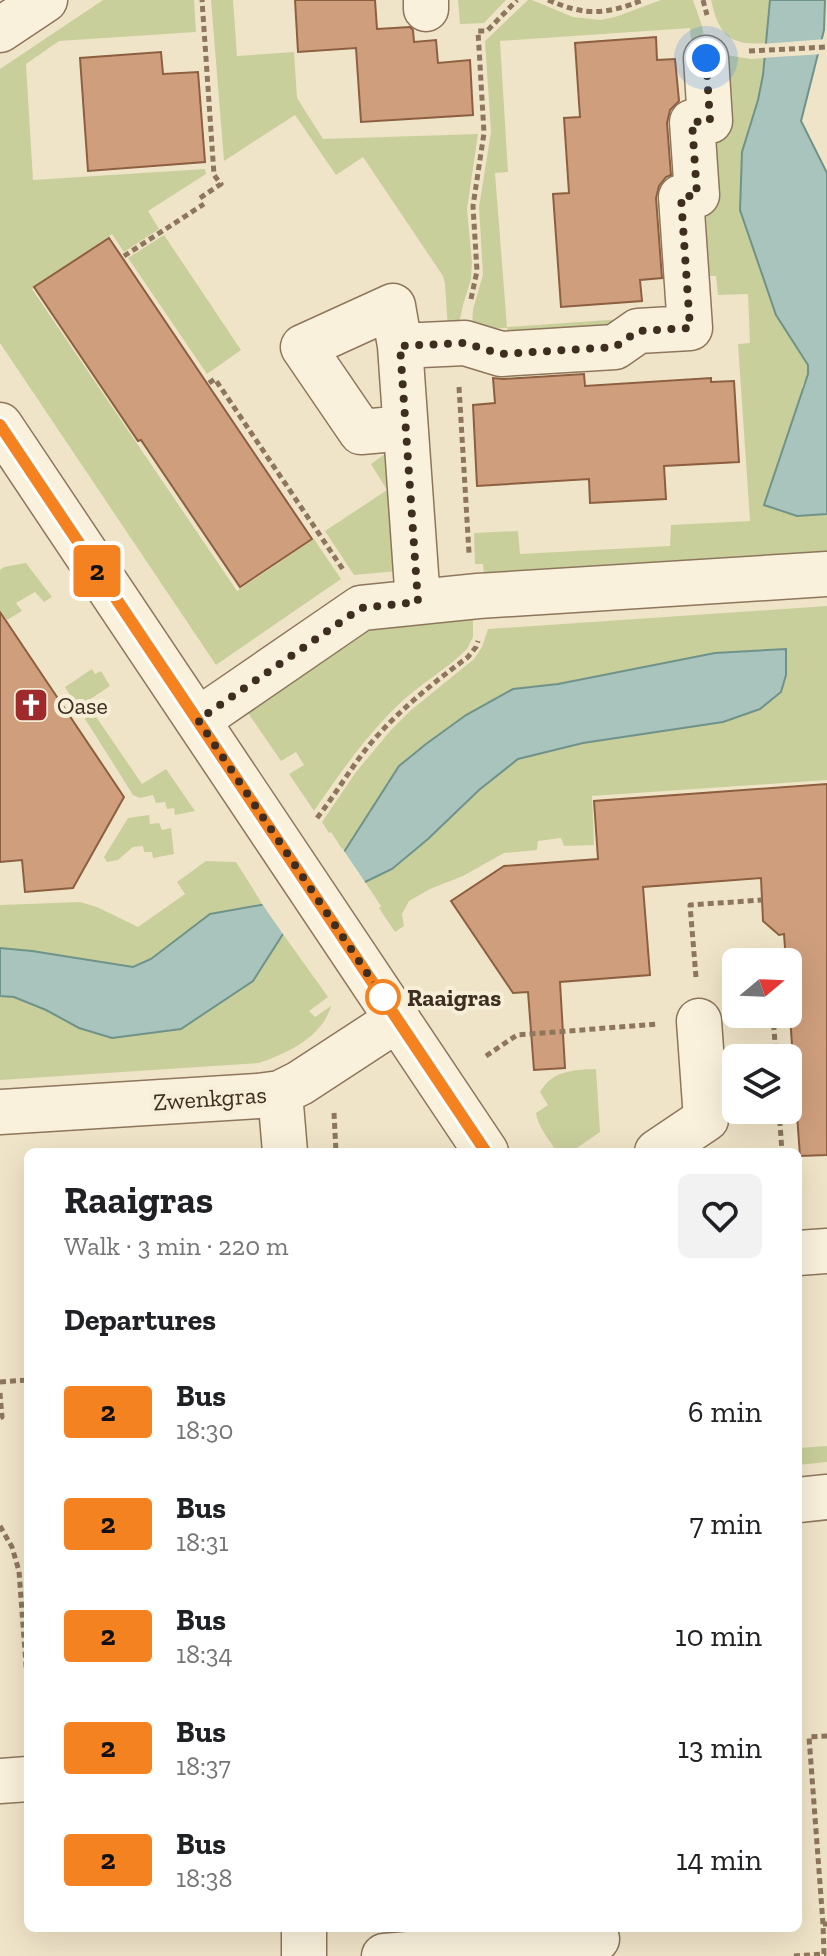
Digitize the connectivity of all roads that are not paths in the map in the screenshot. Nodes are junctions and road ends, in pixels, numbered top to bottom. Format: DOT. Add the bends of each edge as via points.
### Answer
graph roads {
  1 [pos="45,0"];
  2 [pos="0,30"];
  3 [pos="706,58"];
  4 [pos="396,326"];
  5 [pos="0,425"];
  6 [pos="405,428"];
  7 [pos="827,574"];
  8 [pos="418,602"];
  9 [pos="198,720"];
  10 [pos="398,1019"];
  11 [pos="699,1021"];
  12 [pos="280,1093"];
  13 [pos="0,1112"];
  14 [pos="285,1148"];
  15 [pos="483,1148"];
  16 [pos="663,1148"];
  17 [pos="827,1251"];
  18 [pos="802,1253"];
  19 [pos="827,1497"];
  20 [pos="802,1500"];
  21 [pos="24,1779"];
  22 [pos="0,1781"];
  23 [pos="304,1932"];
  24 [pos="597,1941"];
  25 [pos="304,1956"];
  26 [pos="384,1956"];
  1 -- 2 [label="street"];
  3 -- 4 [label="street" via="710,121 692,122 697,195 681,197 690,328 638,331 615,347 501,354"];
  4 -- 6 [label="street"];
  4 -- 6 [label="street" via="303,347 361,432"];
  5 -- 9 [label="street"];
  6 -- 8 [label="street"];
  7 -- 8 [label="street"];
  8 -- 9 [label="street" via="361,608"];
  9 -- 10 [label="street"];
  10 -- 12 [label="street, Zwenkgras"];
  10 -- 15 [label="street"];
  11 -- 16 [label="street" via="706,1119"];
  12 -- 13 [label="street, Zwenkgras"];
  12 -- 14 [label="street"];
  17 -- 18 [label="street"];
  19 -- 20 [label="street"];
  21 -- 22 [label="street"];
  23 -- 25 [label="street"];
  24 -- 26 [label="street"];
}
